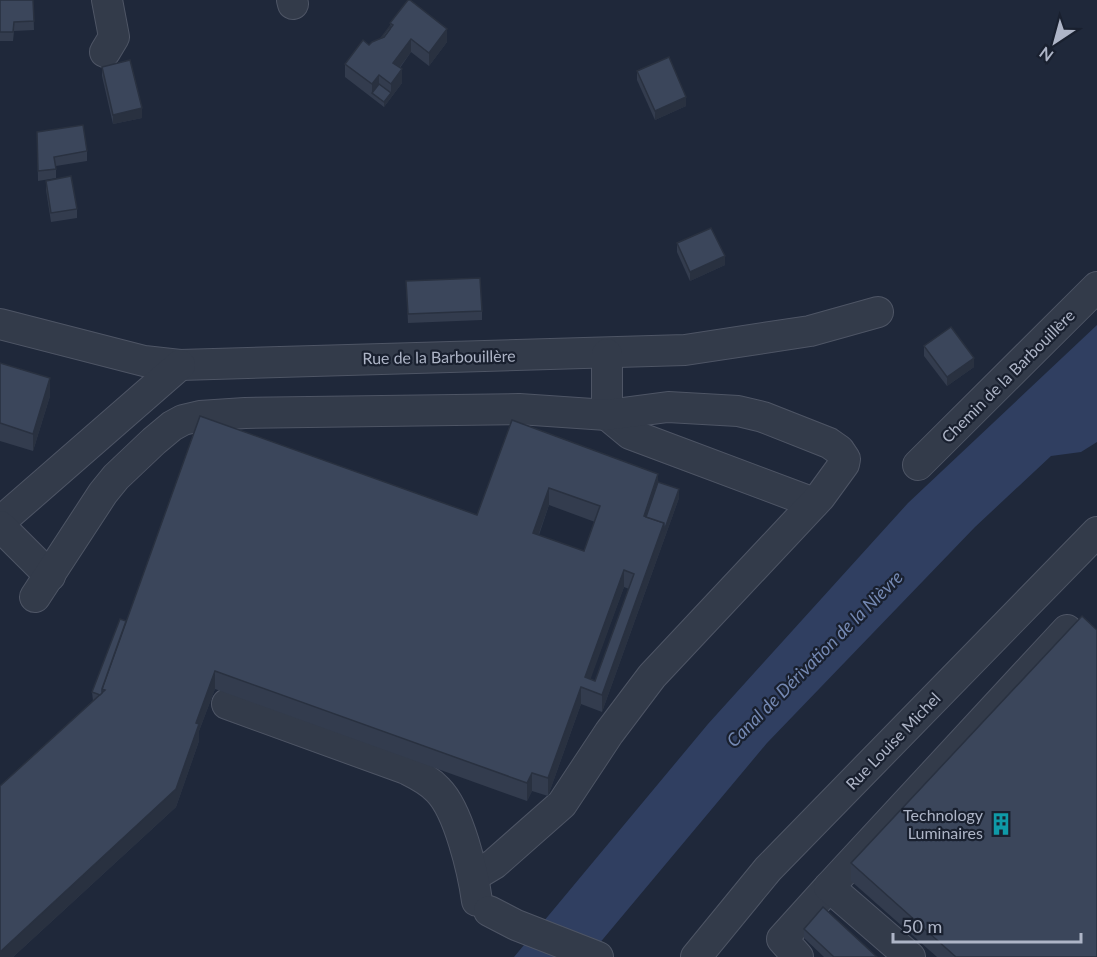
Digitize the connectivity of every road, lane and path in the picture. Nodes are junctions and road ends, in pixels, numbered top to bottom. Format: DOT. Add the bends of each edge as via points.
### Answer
graph roads {
  1 [pos="107,0"];
  2 [pos="105,52"];
  3 [pos="1097,287"];
  4 [pos="879,312"];
  5 [pos="0,324"];
  6 [pos="607,354"];
  7 [pos="180,365"];
  8 [pos="607,415"];
  9 [pos="918,465"];
  10 [pos="814,502"];
  11 [pos="0,524"];
  12 [pos="1097,532"];
  13 [pos="1067,630"];
  14 [pos="227,704"];
  15 [pos="829,887"];
  16 [pos="480,896"];
  17 [pos="598,957"];
  18 [pos="696,957"];
  19 [pos="798,957"];
  20 [pos="910,957"];
  1 -- 2 [label="street" via="114,37"];
  3 -- 9 [label="street, Chemin de la Barbouillère"];
  4 -- 6 [label="street, Rue de la Barbouillère" via="810,331 685,350"];
  5 -- 7 [label="street, Rue de la Barbouillère" via="144,361"];
  6 -- 7 [label="street, Rue de la Barbouillère"];
  6 -- 8 [label="street"];
  7 -- 11 [label="street"];
  8 -- 10 [label="street" via="640,439"];
  8 -- 10 [label="street" via="668,407 738,411 829,443 839,450 844,464"];
  8 -- 11 [label="street" via="519,409 200,416 172,426 116,477 42,587"];
  10 -- 16 [label="street" via="652,676 562,804 494,864"];
  12 -- 18 [label="street, Rue Louise Michel" via="768,869"];
  13 -- 15 [label="street"];
  14 -- 16 [label="street" via="406,769 429,781 447,801"];
  15 -- 19 [label="street" via="782,939"];
  15 -- 20 [label="street"];
  16 -- 17 [label="street" via="516,925"];
}
